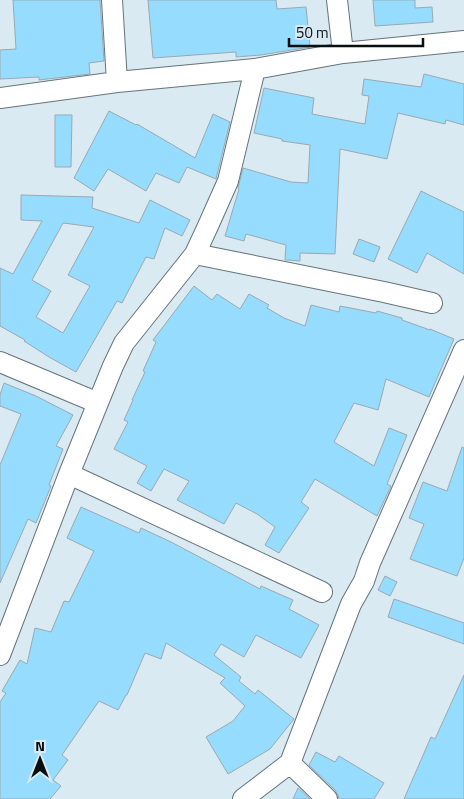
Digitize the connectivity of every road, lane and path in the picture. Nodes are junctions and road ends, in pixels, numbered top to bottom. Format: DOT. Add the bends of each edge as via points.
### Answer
graph roads {
  1 [pos="112,0"];
  2 [pos="337,0"];
  3 [pos="464,40"];
  4 [pos="343,53"];
  5 [pos="255,69"];
  6 [pos="117,82"];
  7 [pos="0,98"];
  8 [pos="195,254"];
  9 [pos="432,303"];
  10 [pos="464,350"];
  11 [pos="0,362"];
  12 [pos="98,403"];
  13 [pos="69,474"];
  14 [pos="322,592"];
  15 [pos="0,655"];
  16 [pos="290,763"];
  17 [pos="243,799"];
  18 [pos="327,799"];
  1 -- 6 [label="street"];
  2 -- 4 [label="street"];
  3 -- 4 [label="street"];
  4 -- 5 [label="street"];
  5 -- 6 [label="street"];
  5 -- 8 [label="street" via="228,181"];
  6 -- 7 [label="street"];
  8 -- 9 [label="street"];
  8 -- 12 [label="street" via="124,343"];
  10 -- 16 [label="street" via="364,581 351,604"];
  11 -- 12 [label="street"];
  12 -- 13 [label="street"];
  13 -- 14 [label="street"];
  13 -- 15 [label="street"];
  16 -- 17 [label="street"];
  16 -- 18 [label="street"];
}
